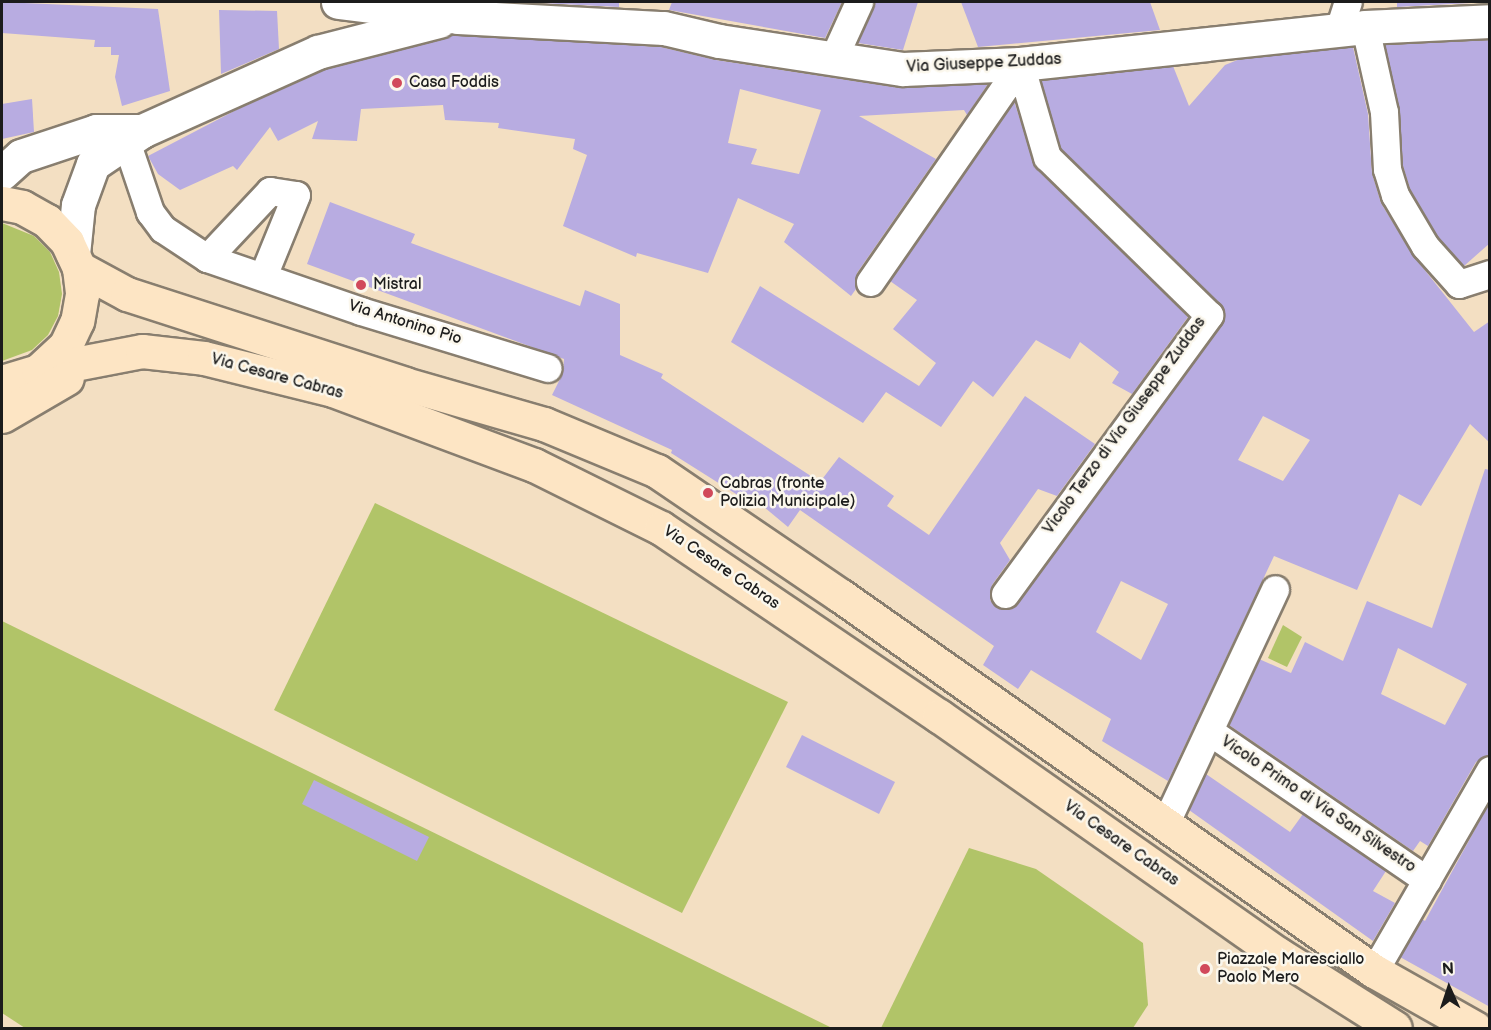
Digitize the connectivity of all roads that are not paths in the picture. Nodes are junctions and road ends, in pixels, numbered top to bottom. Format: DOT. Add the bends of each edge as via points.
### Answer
graph roads {
  1 [pos="321,2"];
  2 [pos="338,2"];
  3 [pos="859,2"];
  4 [pos="463,9"];
  5 [pos="1350,19"];
  6 [pos="1490,21"];
  7 [pos="318,52"];
  8 [pos="833,59"];
  9 [pos="1023,74"];
  10 [pos="135,137"];
  11 [pos="2,173"];
  12 [pos="2,203"];
  13 [pos="207,258"];
  14 [pos="76,261"];
  15 [pos="1490,274"];
  16 [pos="263,276"];
  17 [pos="870,282"];
  18 [pos="101,358"];
  19 [pos="548,368"];
  20 [pos="21,377"];
  21 [pos="2,402"];
  22 [pos="2,416"];
  23 [pos="1275,589"];
  24 [pos="1005,594"];
  25 [pos="1209,731"];
  26 [pos="1490,770"];
  27 [pos="1166,822"];
  28 [pos="1427,880"];
  29 [pos="1345,950"];
  30 [pos="1374,970"];
  31 [pos="1322,982"];
  32 [pos="1395,1029"];
  33 [pos="1475,1029"];
  1 -- 7 [label="street" via="336,28"];
  2 -- 4 [label="street, Via Giuseppe Zuddas"];
  3 -- 8 [label="street"];
  4 -- 7 [label="street"];
  4 -- 8 [label="street, Via Giuseppe Zuddas" via="664,28"];
  5 -- 6 [label="street, Via Giuseppe Zuddas"];
  5 -- 9 [label="street, Via Giuseppe Zuddas"];
  5 -- 15 [label="street" via="1384,112 1387,169 1395,195 1425,246 1459,284"];
  7 -- 10 [label="street"];
  8 -- 9 [label="street, Via Giuseppe Zuddas" via="903,69"];
  9 -- 17 [label="street" via="1008,83"];
  9 -- 24 [label="street, Vicolo Terzo di Via Giuseppe Zuddas" via="1047,157 1209,315"];
  10 -- 11 [label="street" via="96,131 21,156"];
  10 -- 13 [label="street, Via Antonino Pio" via="150,212 163,229"];
  10 -- 14 [label="street" via="93,164 78,205"];
  12 -- 14 [label="main road" via="22,207 47,221"];
  13 -- 16 [label="street, Via Antonino Pio"];
  13 -- 16 [label="street" via="270,191 296,195"];
  14 -- 20 [label="main road" via="82,294 77,321 66,345"];
  14 -- 27 [label="main road, Via Cesare Cabras" via="127,294 405,384 544,424 657,471"];
  16 -- 19 [label="street, Via Antonino Pio"];
  18 -- 20 [label="main road, Via Cesare Cabras"];
  18 -- 22 [label="main road"];
  18 -- 31 [label="main road, Via Cesare Cabras" via="167,351 333,390 534,465 661,528 821,634"];
  20 -- 21 [label="main road"];
  23 -- 25 [label="street"];
  25 -- 27 [label="street"];
  25 -- 28 [label="street, Vicolo Primo di Via San Silvestro"];
  26 -- 28 [label="street"];
  27 -- 29 [label="main road, Via Cesare Cabras"];
  28 -- 30 [label="street"];
  29 -- 30 [label="main road, Via Cesare Cabras"];
  29 -- 31 [label="main road" via="1350,967 1343,978 1334,983"];
  30 -- 33 [label="main road, Via Cesare Cabras"];
  31 -- 32 [label="main road, Via Cesare Cabras"];
}
